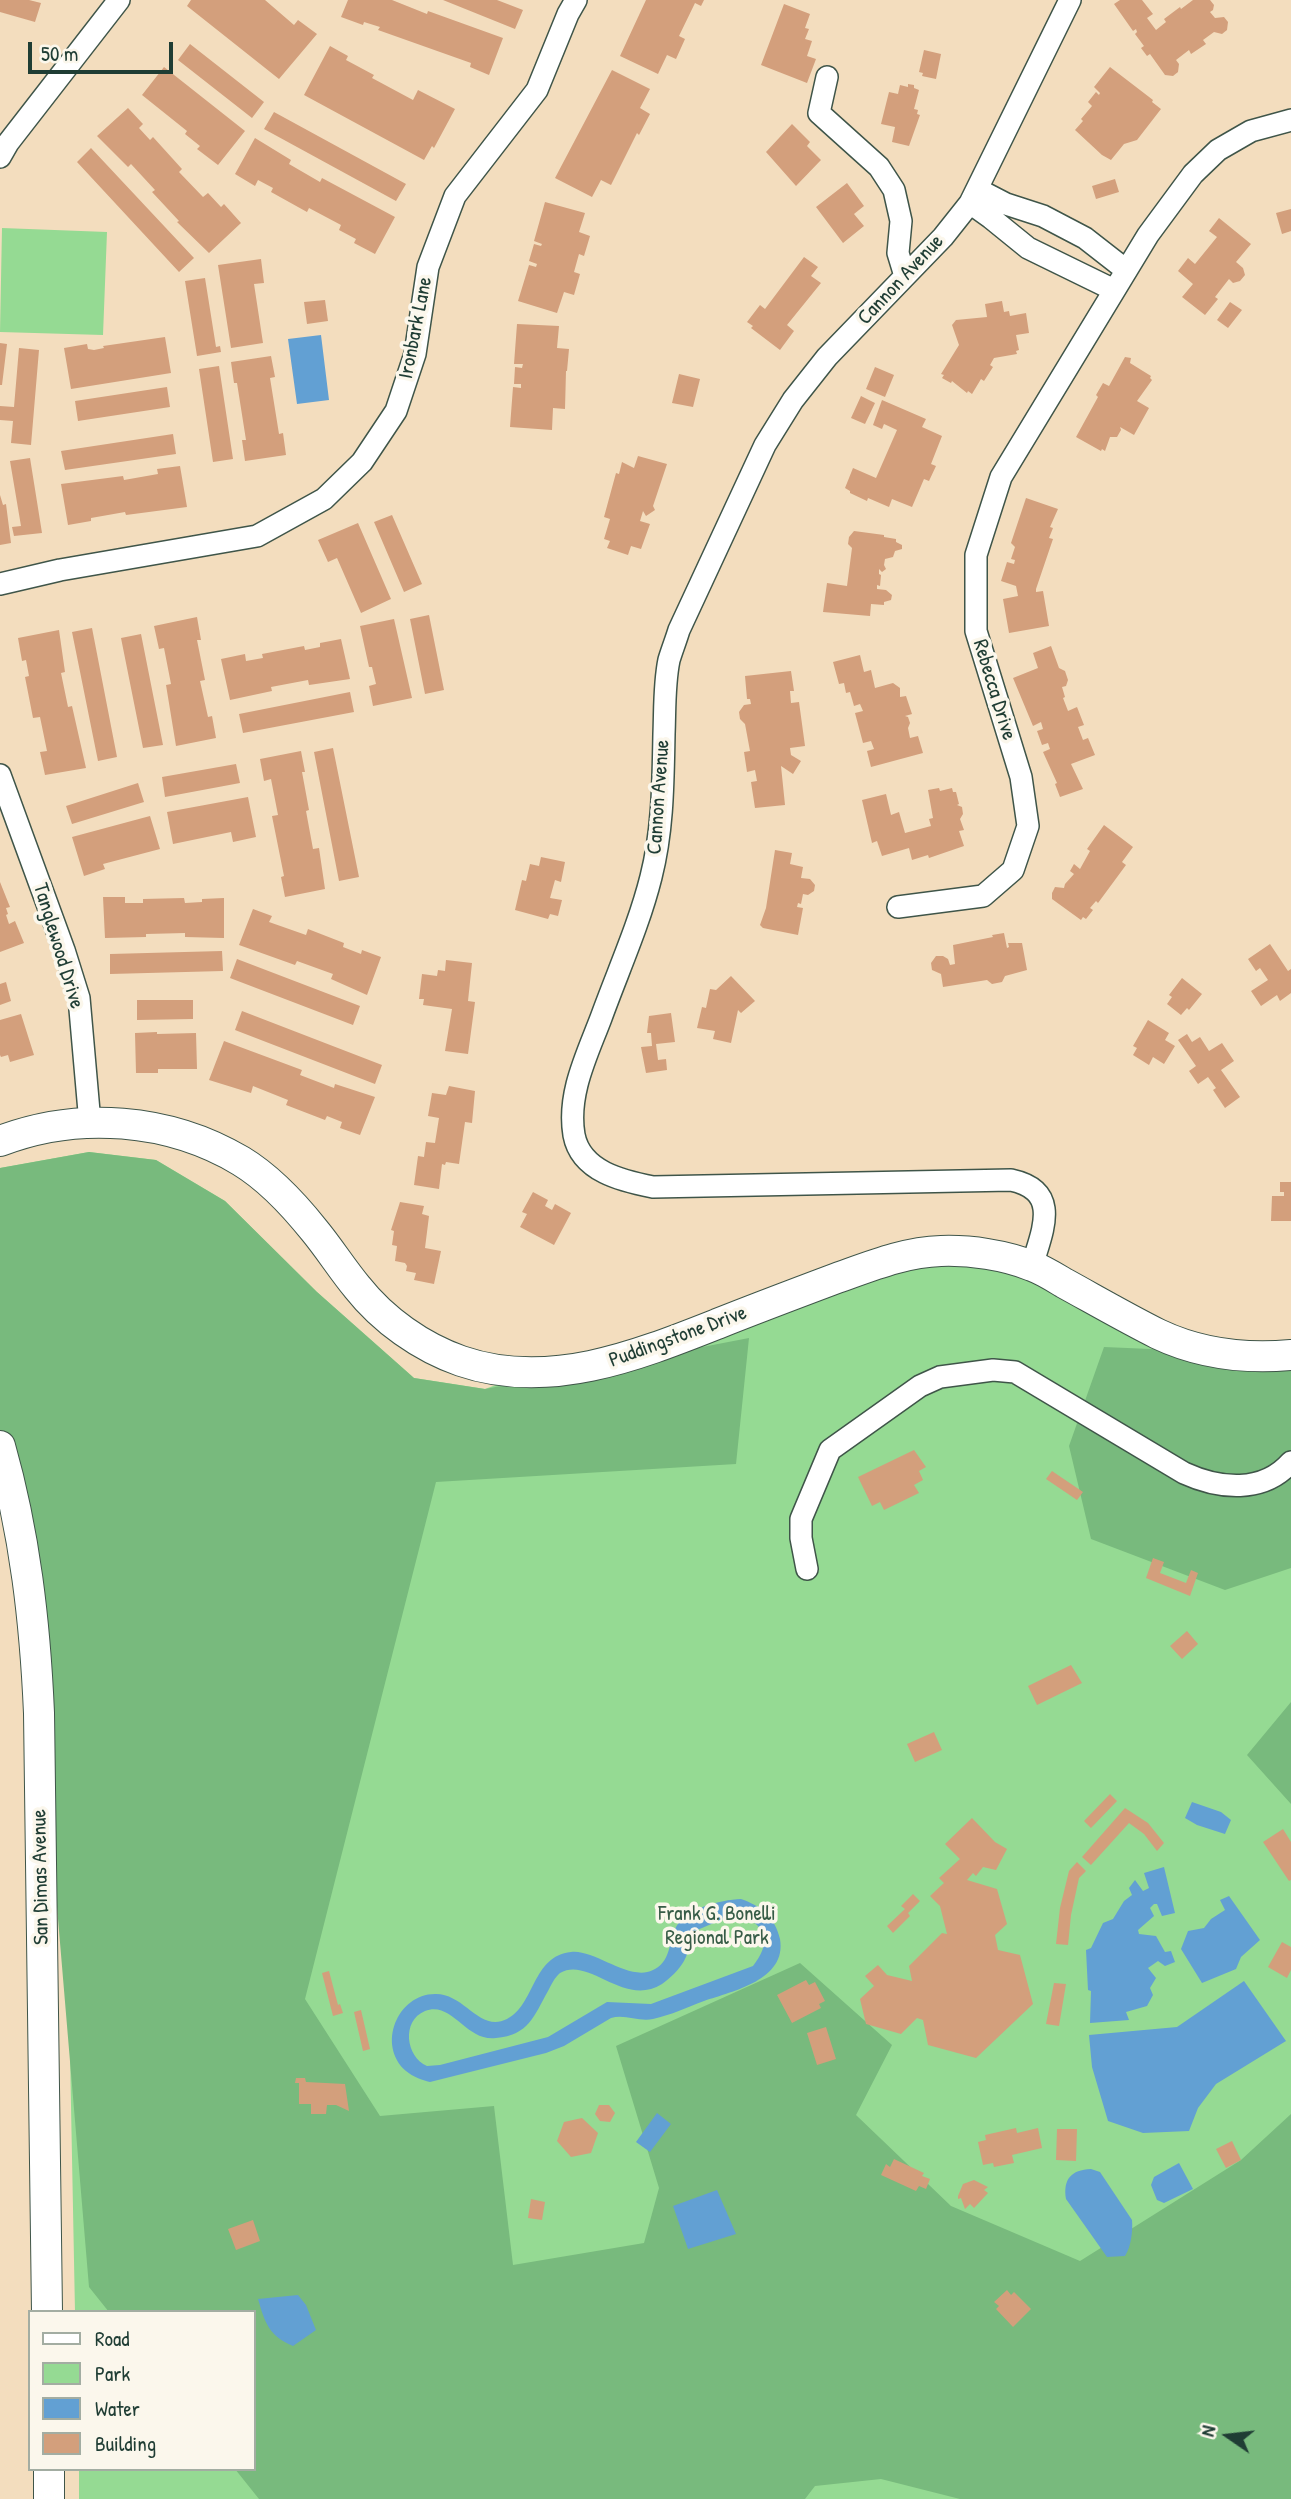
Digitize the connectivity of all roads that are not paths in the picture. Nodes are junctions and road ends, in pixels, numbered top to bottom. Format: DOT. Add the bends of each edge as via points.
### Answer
graph roads {
  1 [pos="119,0"];
  2 [pos="576,0"];
  3 [pos="1070,0"];
  4 [pos="827,77"];
  5 [pos="1291,120"];
  6 [pos="0,157"];
  7 [pos="973,196"];
  8 [pos="1126,270"];
  9 [pos="905,276"];
  10 [pos="1114,290"];
  11 [pos="0,584"];
  12 [pos="0,775"];
  13 [pos="898,907"];
  14 [pos="90,1123"];
  15 [pos="0,1141"];
  16 [pos="1032,1266"];
  17 [pos="1291,1355"];
  18 [pos="0,1446"];
  19 [pos="1291,1462"];
  20 [pos="807,1569"];
  21 [pos="47,2310"];
  22 [pos="49,2471"];
  23 [pos="49,2499"];
  1 -- 6 [label="street"];
  2 -- 11 [label="street, Ironbark Lane" via="537,90 455,196 428,267 415,354 397,411 362,462 324,499 257,536"];
  3 -- 7 [label="street, Cannon Avenue"];
  4 -- 9 [label="street" via="819,113 879,167 894,190 901,221 898,253"];
  5 -- 8 [label="street, Rebecca Drive" via="1251,131 1218,150 1193,174"];
  7 -- 8 [label="street" via="1043,216 1085,238"];
  7 -- 9 [label="street, Cannon Avenue" via="943,237"];
  7 -- 10 [label="street" via="991,218 1028,248"];
  8 -- 10 [label="street, Rebecca Drive"];
  9 -- 16 [label="street, Cannon Avenue" via="827,357 793,400 765,445 679,630 665,694 659,841 643,905 578,1079 572,1113 575,1139 599,1170 622,1181 653,1187 1024,1183 1044,1203 1046,1217"];
  10 -- 13 [label="street, Rebecca Drive" via="1001,477 976,555 976,631 1021,776 1028,827 1013,870 983,896"];
  12 -- 14 [label="street, Tanglewood Drive" via="79,998"];
  14 -- 15 [label="street, Puddingstone Drive" via="50,1127"];
  14 -- 16 [label="street, Puddingstone Drive" via="152,1126 190,1137 242,1162 313,1229 358,1290 384,1316 424,1345 489,1368 528,1373 586,1369 646,1352 893,1258 940,1251 983,1254"];
  16 -- 17 [label="street, Puddingstone Drive" via="1162,1335 1213,1352 1252,1358"];
  18 -- 21 [label="street, San Dimas Avenue" via="25,1561 36,1644"];
  19 -- 20 [label="street" via="1268,1479 1244,1486 1202,1481 1015,1372 952,1375 920,1386 830,1450 801,1519"];
  22 -- 23 [label="street"];
}
